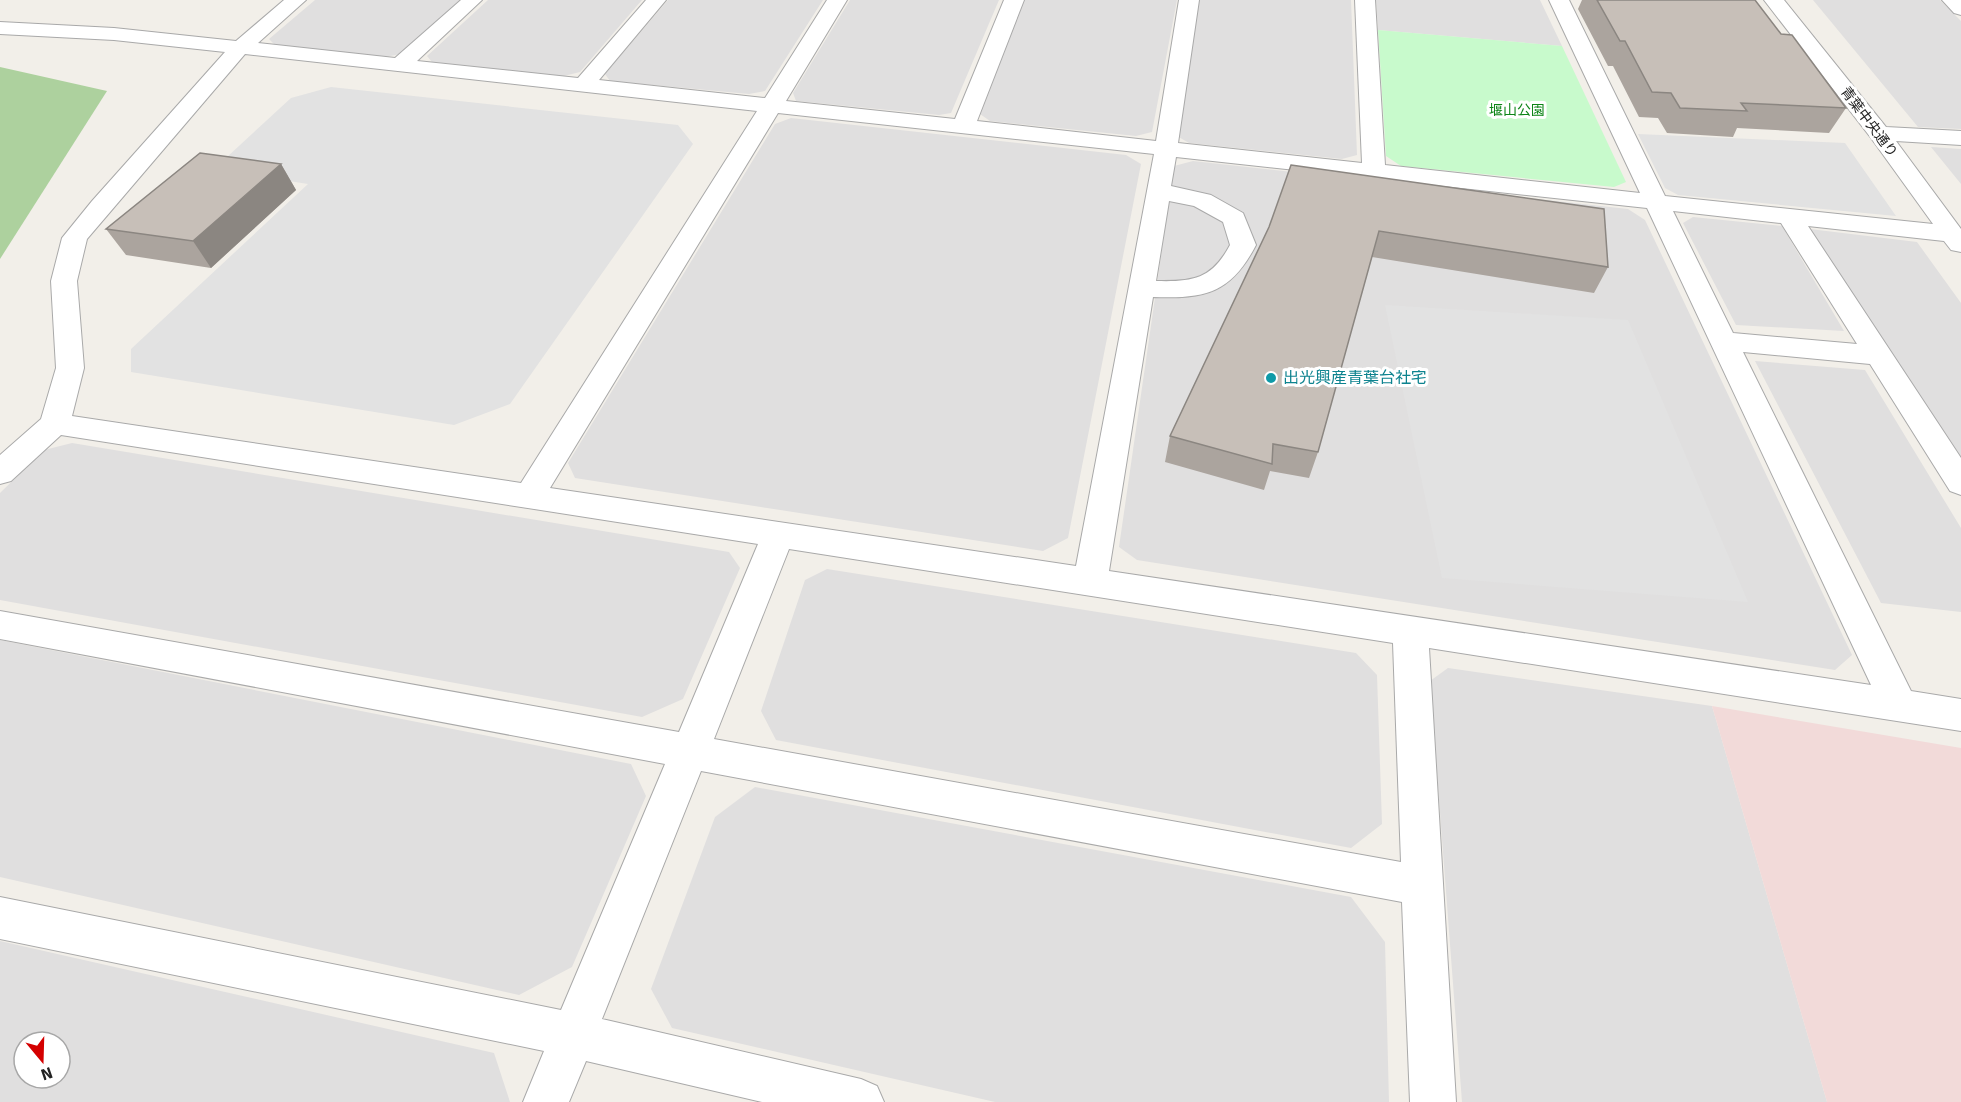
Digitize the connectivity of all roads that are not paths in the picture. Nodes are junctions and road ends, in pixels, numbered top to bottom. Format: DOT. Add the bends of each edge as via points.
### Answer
graph roads {
  1 [pos="296,0"];
  2 [pos="472,0"];
  3 [pos="656,0"];
  4 [pos="837,0"];
  5 [pos="1014,0"];
  6 [pos="1189,0"];
  7 [pos="1365,0"];
  8 [pos="1559,0"];
  9 [pos="1773,0"];
  10 [pos="1952,0"];
  11 [pos="1961,9"];
  12 [pos="0,28"];
  13 [pos="239,49"];
  14 [pos="399,66"];
  15 [pos="583,86"];
  16 [pos="771,106"];
  17 [pos="963,127"];
  18 [pos="1879,133"];
  19 [pos="1961,138"];
  20 [pos="1166,149"];
  21 [pos="1374,170"];
  22 [pos="1158,191"];
  23 [pos="1657,202"];
  24 [pos="1790,217"];
  25 [pos="1956,240"];
  26 [pos="1142,288"];
  27 [pos="1725,341"];
  28 [pos="1878,355"];
  29 [pos="56,424"];
  30 [pos="0,473"];
  31 [pos="1961,483"];
  32 [pos="529,496"];
  33 [pos="779,534"];
  34 [pos="1090,582"];
  35 [pos="0,626"];
  36 [pos="1410,631"];
  37 [pos="1899,705"];
  38 [pos="1961,715"];
  39 [pos="690,750"];
  40 [pos="1423,886"];
  41 [pos="0,918"];
  42 [pos="573,1035"];
  43 [pos="546,1102"];
  44 [pos="861,1102"];
  45 [pos="1433,1102"];
  1 -- 13 [label="street"];
  2 -- 14 [label="street"];
  3 -- 15 [label="street"];
  4 -- 16 [label="street"];
  5 -- 17 [label="street"];
  6 -- 20 [label="street"];
  7 -- 21 [label="street"];
  8 -- 23 [label="street"];
  9 -- 18 [label="street, 青葉中央通り"];
  10 -- 11 [label="street"];
  12 -- 13 [label="street" via="114,34"];
  13 -- 14 [label="street"];
  13 -- 29 [label="street" via="75,238 64,281 70,368"];
  14 -- 15 [label="street"];
  15 -- 16 [label="street"];
  16 -- 17 [label="street"];
  16 -- 32 [label="street"];
  17 -- 20 [label="street"];
  18 -- 19 [label="street"];
  18 -- 25 [label="street, 青葉中央通り"];
  20 -- 21 [label="street"];
  20 -- 22 [label="street"];
  21 -- 23 [label="street"];
  22 -- 26 [label="street"];
  22 -- 26 [label="street" via="1202,200 1234,218 1243,245 1230,268 1207,284 1173,290"];
  23 -- 24 [label="street"];
  23 -- 27 [label="street"];
  24 -- 25 [label="street"];
  24 -- 28 [label="street"];
  26 -- 34 [label="street"];
  27 -- 28 [label="street"];
  27 -- 37 [label="street"];
  28 -- 31 [label="street"];
  29 -- 30 [label="street"];
  29 -- 32 [label="street"];
  32 -- 33 [label="street"];
  33 -- 34 [label="street"];
  33 -- 39 [label="street"];
  34 -- 36 [label="street"];
  35 -- 39 [label="street"];
  36 -- 37 [label="street"];
  36 -- 40 [label="street"];
  37 -- 38 [label="street"];
  39 -- 40 [label="street"];
  39 -- 42 [label="street"];
  40 -- 45 [label="street"];
  41 -- 42 [label="street"];
  42 -- 43 [label="street"];
  42 -- 44 [label="street"];
}
